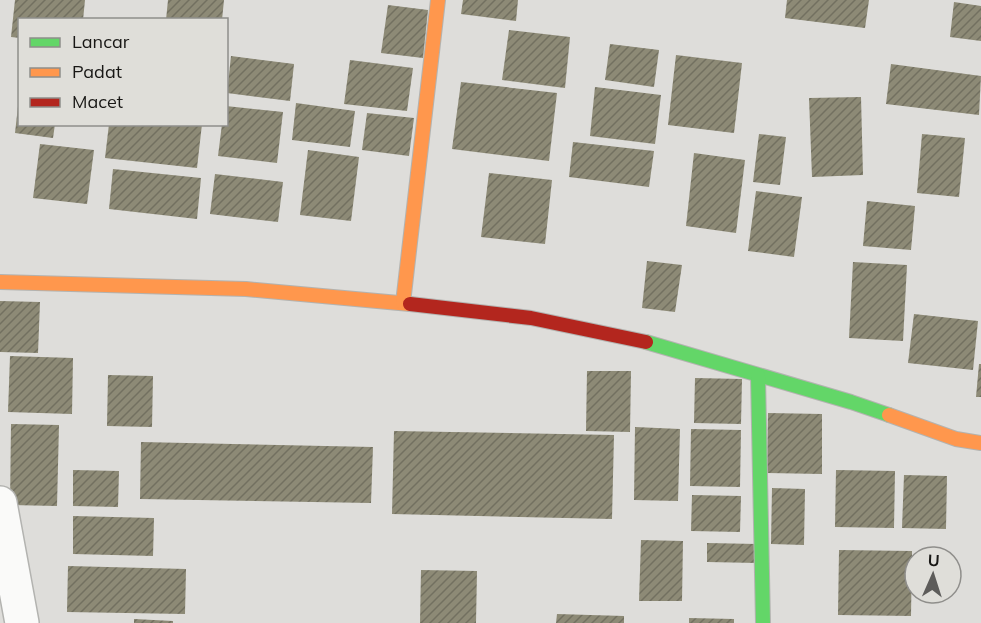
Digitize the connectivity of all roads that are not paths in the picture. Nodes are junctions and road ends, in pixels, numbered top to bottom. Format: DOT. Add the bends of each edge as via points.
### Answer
graph roads {
  1 [pos="438,0"];
  2 [pos="0,282"];
  3 [pos="403,303"];
  4 [pos="758,376"];
  5 [pos="981,443"];
  6 [pos="0,503"];
  7 [pos="22,623"];
  8 [pos="763,623"];
  1 -- 3 [label="street"];
  2 -- 3 [label="street" via="246,289"];
  3 -- 4 [label="street" via="531,318 637,339"];
  4 -- 5 [label="street" via="851,402 956,439"];
  4 -- 8 [label="street"];
  6 -- 7 [label="street"];
}
